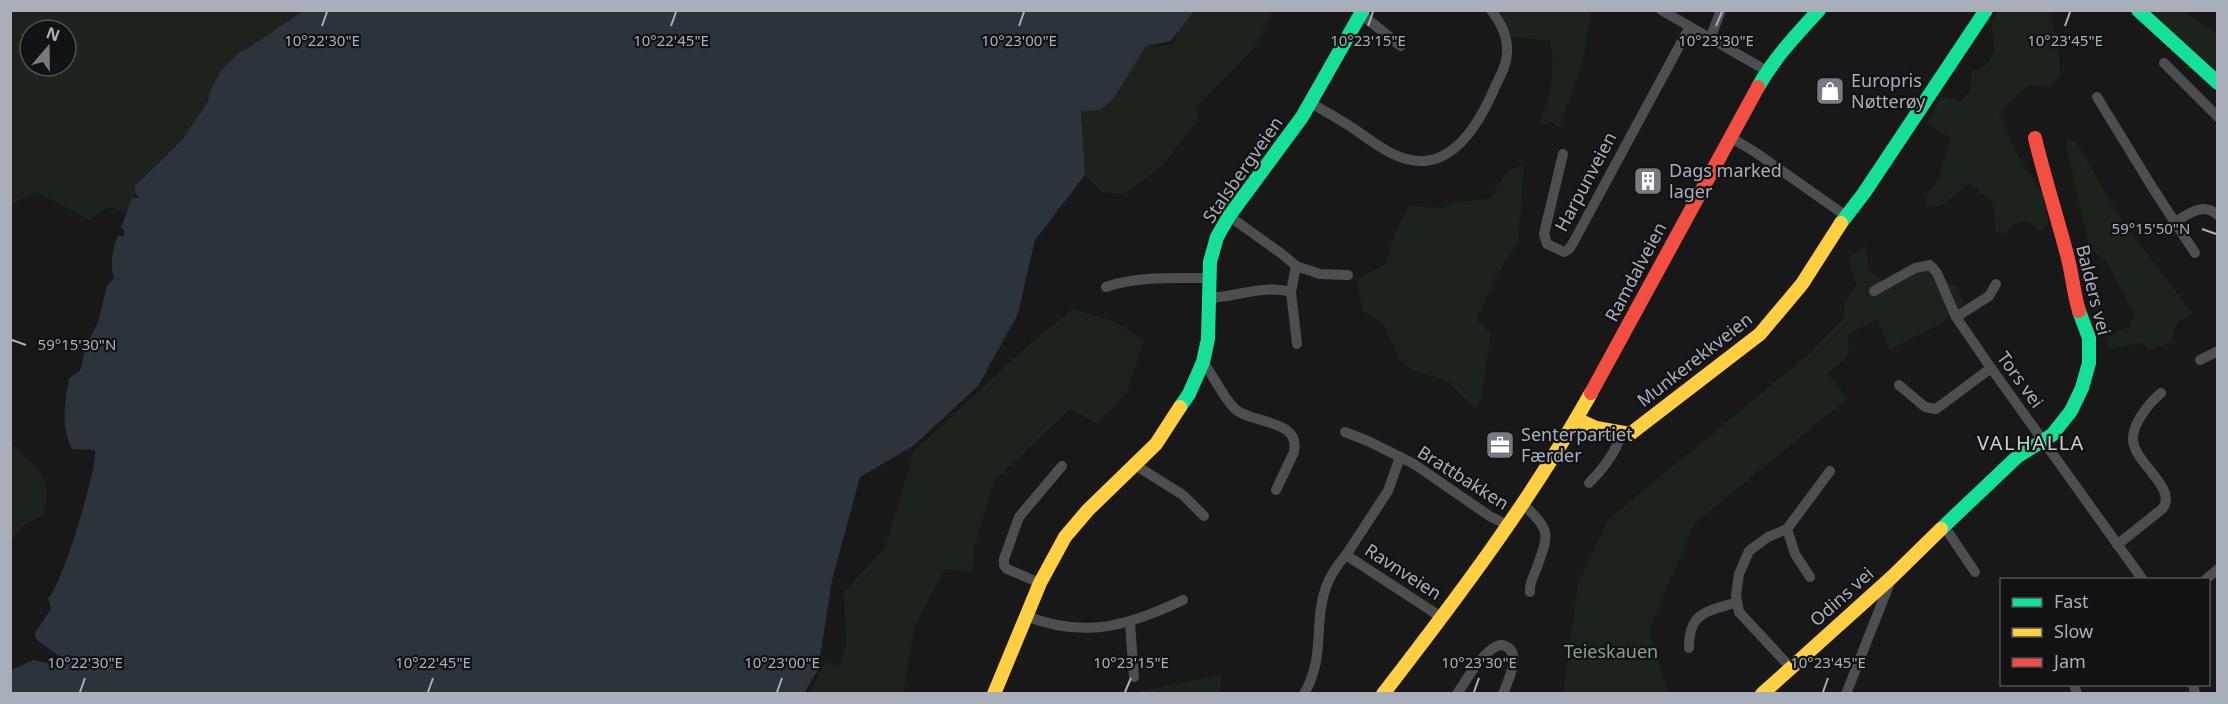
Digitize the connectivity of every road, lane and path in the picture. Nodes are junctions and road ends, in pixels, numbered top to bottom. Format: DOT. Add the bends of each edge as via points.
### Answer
graph roads {
  1 [pos="1491,10"];
  2 [pos="1661,10"];
  3 [pos="1721,10"];
  4 [pos="1819,10"];
  5 [pos="1986,10"];
  6 [pos="2139,10"];
  7 [pos="1361,12"];
  8 [pos="1689,28"];
  9 [pos="1710,39"];
  10 [pos="1401,45"];
  11 [pos="2164,63"];
  12 [pos="1767,71"];
  13 [pos="2217,83"];
  14 [pos="2097,97"];
  15 [pos="1311,103"];
  16 [pos="2217,117"];
  17 [pos="1730,137"];
  18 [pos="2036,138"];
  19 [pos="1563,154"];
  20 [pos="2217,215"];
  21 [pos="1229,216"];
  22 [pos="1846,216"];
  23 [pos="2175,222"];
  24 [pos="2196,253"];
  25 [pos="1296,266"];
  26 [pos="1348,274"];
  27 [pos="1209,278"];
  28 [pos="1996,284"];
  29 [pos="1106,287"];
  30 [pos="1874,291"];
  31 [pos="1291,292"];
  32 [pos="1209,298"];
  33 [pos="1956,317"];
  34 [pos="1297,344"];
  35 [pos="2217,351"];
  36 [pos="2200,360"];
  37 [pos="1203,362"];
  38 [pos="1991,368"];
  39 [pos="1899,385"];
  40 [pos="2161,393"];
  41 [pos="1576,419"];
  42 [pos="1345,432"];
  43 [pos="1622,433"];
  44 [pos="2043,440"];
  45 [pos="1400,458"];
  46 [pos="1135,465"];
  47 [pos="1062,466"];
  48 [pos="1830,471"];
  49 [pos="1590,483"];
  50 [pos="1276,490"];
  51 [pos="1523,504"];
  52 [pos="1204,516"];
  53 [pos="1508,525"];
  54 [pos="1944,526"];
  55 [pos="1786,529"];
  56 [pos="2117,545"];
  57 [pos="1346,555"];
  58 [pos="1975,572"];
  59 [pos="1809,577"];
  60 [pos="1892,578"];
  61 [pos="2142,578"];
  62 [pos="1040,583"];
  63 [pos="1530,592"];
  64 [pos="1183,600"];
  65 [pos="1737,602"];
  66 [pos="1026,616"];
  67 [pos="1441,617"];
  68 [pos="1130,623"];
  69 [pos="1689,648"];
  70 [pos="1790,668"];
  71 [pos="1134,677"];
  72 [pos="994,693"];
  73 [pos="1304,693"];
  74 [pos="1383,693"];
  75 [pos="1457,693"];
  76 [pos="1503,693"];
  77 [pos="1762,693"];
  78 [pos="1846,693"];
  1 -- 15 [label="street" via="1507,42 1503,70 1478,123 1442,156 1425,161 1384,150"];
  2 -- 8 [label="street"];
  3 -- 9 [label="street"];
  4 -- 12 [label="street, Ramdalveien"];
  5 -- 22 [label="street, Munkerekkveien"];
  6 -- 13 [label="street"];
  7 -- 10 [label="street, Stalsbergveien"];
  7 -- 15 [label="street, Stalsbergveien"];
  8 -- 9 [label="street"];
  8 -- 19 [label="street, Harpunveien" via="1573,243 1564,252 1547,244 1544,234"];
  9 -- 12 [label="street"];
  11 -- 16 [label="street"];
  12 -- 17 [label="street, Ramdalveien"];
  14 -- 23 [label="street"];
  15 -- 21 [label="street, Stalsbergveien"];
  17 -- 22 [label="street"];
  17 -- 41 [label="street, Ramdalveien"];
  18 -- 44 [label="street, Balders vei" via="2067,253 2074,295 2089,339 2090,363 2071,411"];
  20 -- 23 [label="street" via="2209,208 2201,208"];
  21 -- 25 [label="street"];
  21 -- 27 [label="street, Stalsbergveien" via="1213,248"];
  22 -- 43 [label="street, Munkerekkveien" via="1802,284 1760,334 1634,432"];
  23 -- 24 [label="street"];
  25 -- 26 [label="street" via="1320,274"];
  25 -- 31 [label="street"];
  27 -- 29 [label="street" via="1133,280"];
  27 -- 32 [label="street, Stalsbergveien"];
  28 -- 33 [label="street" via="1989,296"];
  30 -- 33 [label="street, Tors vei" via="1915,268 1930,265"];
  31 -- 32 [label="street" via="1275,288"];
  31 -- 34 [label="street"];
  32 -- 37 [label="street, Stalsbergveien"];
  33 -- 38 [label="street, Tors vei"];
  35 -- 36 [label="street"];
  37 -- 46 [label="street, Stalsbergveien" via="1179,411 1156,444"];
  37 -- 50 [label="street" via="1234,407 1252,418 1285,428 1292,435 1294,452"];
  38 -- 39 [label="street" via="1936,409 1925,407"];
  38 -- 44 [label="street, Tors vei"];
  40 -- 56 [label="street" via="2135,429 2133,442 2137,454 2164,489 2166,502"];
  41 -- 43 [label="street"];
  41 -- 51 [label="street, Ramdalveien"];
  42 -- 45 [label="street, Brattbakken"];
  43 -- 49 [label="street"];
  44 -- 54 [label="street, Odins vei" via="2018,456"];
  44 -- 56 [label="street, Tors vei"];
  45 -- 53 [label="street, Brattbakken"];
  45 -- 57 [label="street, Ravnveien" via="1388,491"];
  46 -- 52 [label="street" via="1183,495"];
  46 -- 62 [label="street, Stalsbergveien" via="1065,537"];
  47 -- 62 [label="street" via="1019,517 1004,559 1007,569"];
  48 -- 55 [label="street"];
  51 -- 53 [label="street, Ramdalveien"];
  51 -- 63 [label="street" via="1543,524 1546,534"];
  53 -- 67 [label="street"];
  54 -- 58 [label="street"];
  54 -- 60 [label="street, Odins vei"];
  55 -- 59 [label="street"];
  55 -- 65 [label="street" via="1749,551 1739,574"];
  56 -- 61 [label="street, Tors vei"];
  57 -- 67 [label="street, Ravnveien"];
  57 -- 73 [label="street, Ravnveien" via="1326,588 1317,666"];
  60 -- 70 [label="street, Odins vei"];
  60 -- 78 [label="street"];
  62 -- 66 [label="street, Stalsbergveien"];
  64 -- 68 [label="street"];
  65 -- 69 [label="street" via="1701,615 1691,628"];
  65 -- 70 [label="street" via="1746,621"];
  66 -- 68 [label="street" via="1070,628"];
  66 -- 72 [label="street, Stalsbergveien"];
  67 -- 74 [label="street"];
  68 -- 71 [label="street"];
  70 -- 77 [label="street, Odins vei"];
  75 -- 76 [label="street" via="1486,654 1502,645 1514,657"];
}
